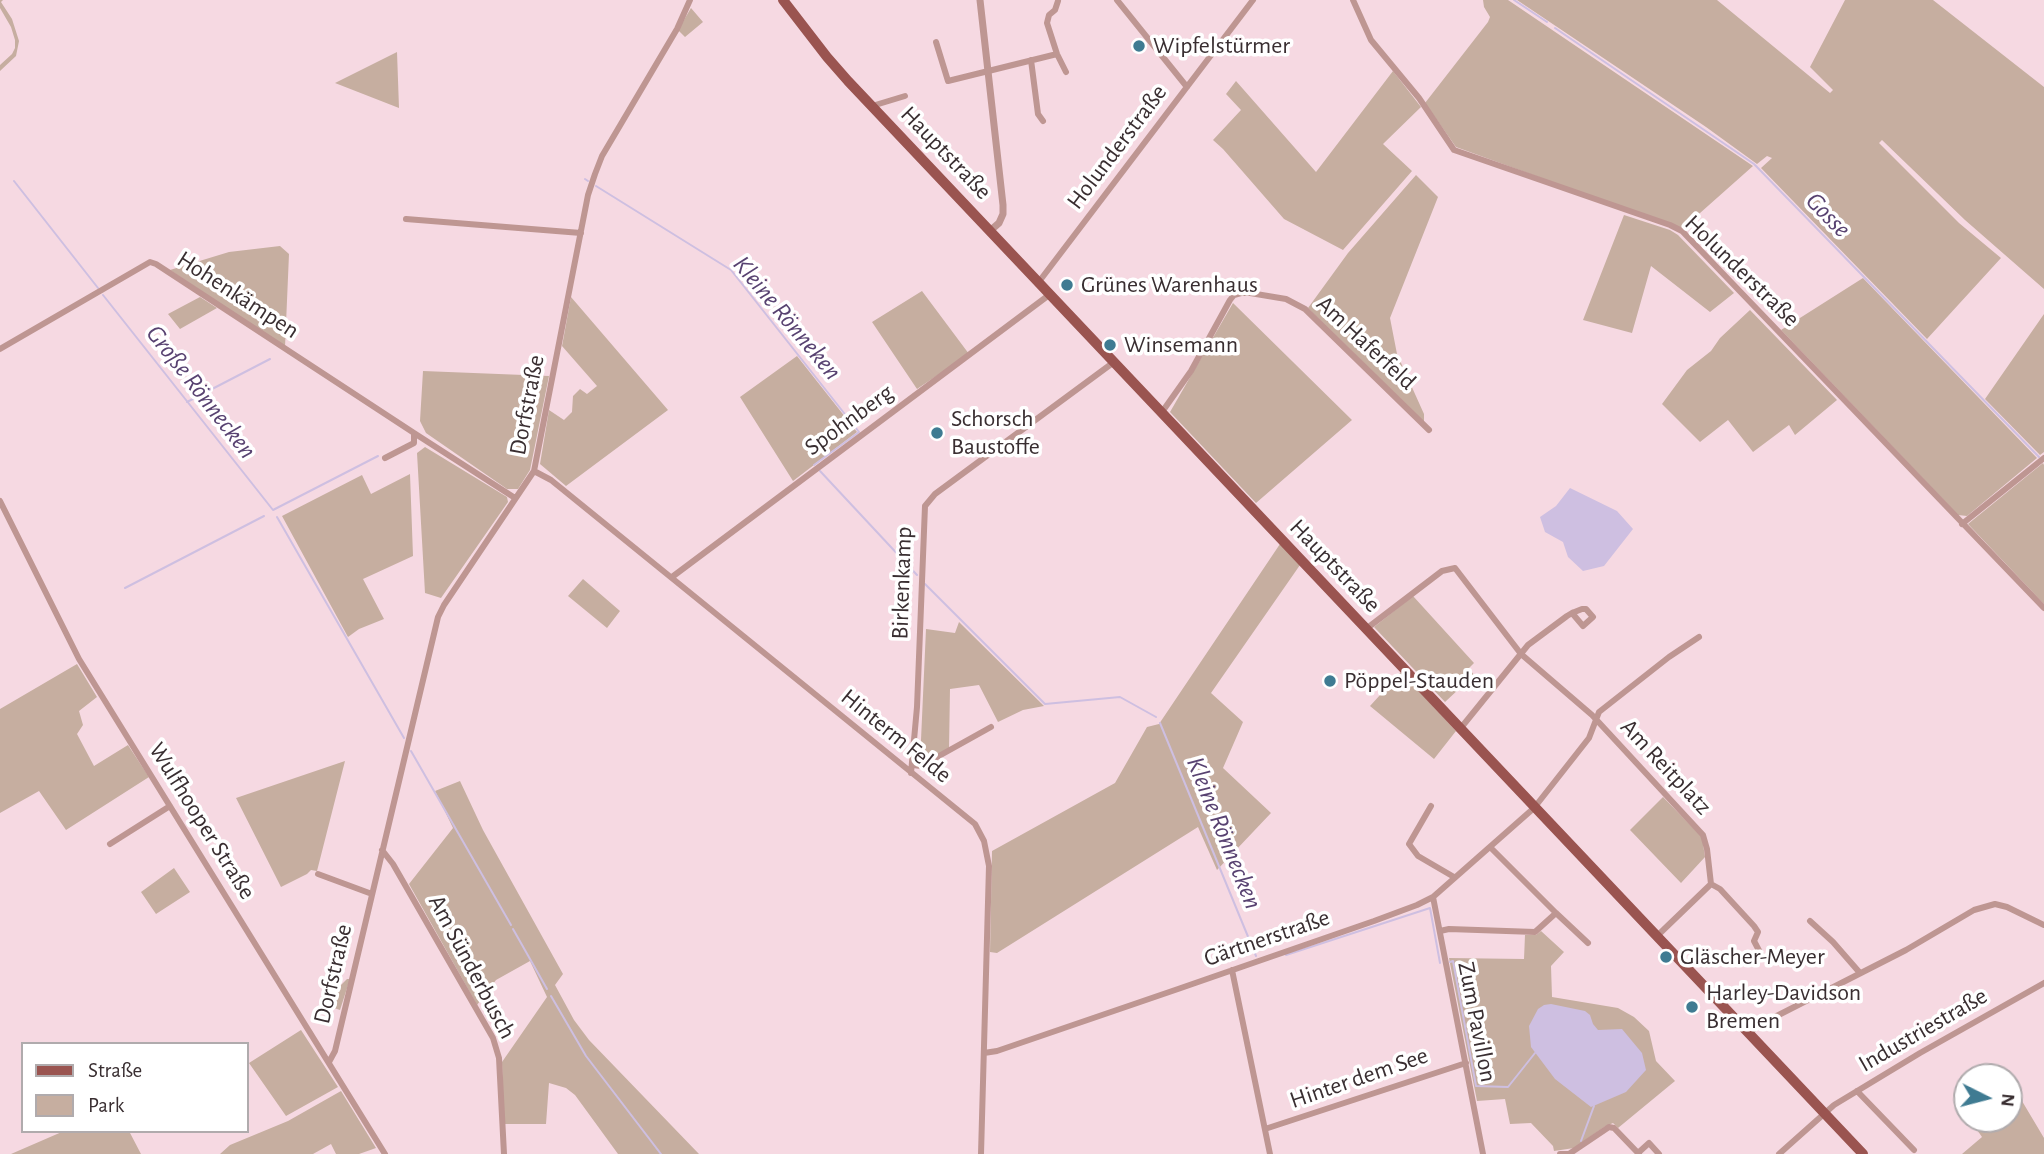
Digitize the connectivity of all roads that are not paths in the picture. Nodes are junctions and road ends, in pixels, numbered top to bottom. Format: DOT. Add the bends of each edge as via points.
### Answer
graph roads {
  1 [pos="690,0"];
  2 [pos="783,0"];
  3 [pos="979,0"];
  4 [pos="1117,0"];
  5 [pos="1253,0"];
  6 [pos="1353,0"];
  7 [pos="1058,1"];
  8 [pos="936,42"];
  9 [pos="1057,54"];
  10 [pos="1031,60"];
  11 [pos="987,70"];
  12 [pos="1066,72"];
  13 [pos="1187,87"];
  14 [pos="905,96"];
  15 [pos="872,106"];
  16 [pos="1044,121"];
  17 [pos="406,219"];
  18 [pos="991,230"];
  19 [pos="581,233"];
  20 [pos="1038,283"];
  21 [pos="1049,295"];
  22 [pos="0,349"];
  23 [pos="1114,362"];
  24 [pos="1162,412"];
  25 [pos="1429,430"];
  26 [pos="414,433"];
  27 [pos="385,458"];
  28 [pos="2043,459"];
  29 [pos="534,471"];
  30 [pos="515,498"];
  31 [pos="0,501"];
  32 [pos="1962,524"];
  33 [pos="672,578"];
  34 [pos="2044,608"];
  35 [pos="1572,613"];
  36 [pos="1366,629"];
  37 [pos="1699,637"];
  38 [pos="1521,654"];
  39 [pos="1595,718"];
  40 [pos="991,727"];
  41 [pos="1460,729"];
  42 [pos="913,765"];
  43 [pos="911,773"];
  44 [pos="170,806"];
  45 [pos="1431,806"];
  46 [pos="1534,808"];
  47 [pos="110,844"];
  48 [pos="1490,847"];
  49 [pos="382,850"];
  50 [pos="318,874"];
  51 [pos="1454,877"];
  52 [pos="1711,884"];
  53 [pos="372,894"];
  54 [pos="1433,897"];
  55 [pos="1556,914"];
  56 [pos="1810,921"];
  57 [pos="2044,925"];
  58 [pos="1440,931"];
  59 [pos="1657,937"];
  60 [pos="1588,943"];
  61 [pos="1763,958"];
  62 [pos="1233,970"];
  63 [pos="1860,973"];
  64 [pos="2044,983"];
  65 [pos="1749,1034"];
  66 [pos="984,1053"];
  67 [pos="329,1062"];
  68 [pos="1466,1063"];
  69 [pos="1857,1091"];
  70 [pos="1823,1113"];
  71 [pos="1265,1129"];
  72 [pos="1914,1150"];
  73 [pos="385,1154"];
  74 [pos="504,1154"];
  75 [pos="981,1154"];
  76 [pos="1270,1154"];
  77 [pos="1483,1154"];
  78 [pos="1560,1154"];
  79 [pos="1569,1154"];
  80 [pos="1639,1154"];
  81 [pos="1658,1154"];
  82 [pos="1779,1154"];
  83 [pos="1863,1154"];
  1 -- 19 [label="street, Dorfstraße" via="602,156"];
  2 -- 15 [label="main road, Hauptstraße"];
  3 -- 11 [label="street"];
  4 -- 13 [label="street"];
  5 -- 13 [label="street, Holunderstraße"];
  6 -- 32 [label="street, Holunderstraße" via="1371,40 1454,150 1682,231"];
  7 -- 9 [label="street" via="1047,18"];
  8 -- 11 [label="street" via="948,81"];
  9 -- 10 [label="street"];
  9 -- 12 [label="street"];
  10 -- 11 [label="street"];
  10 -- 16 [label="street" via="1038,114"];
  11 -- 18 [label="street" via="1003,205 999,223"];
  13 -- 20 [label="street, Holunderstraße"];
  14 -- 15 [label="street"];
  15 -- 18 [label="main road, Hauptstraße"];
  17 -- 19 [label="street"];
  18 -- 20 [label="main road, Hauptstraße"];
  19 -- 29 [label="street, Dorfstraße"];
  20 -- 21 [label="main road, Hauptstraße"];
  21 -- 23 [label="main road, Hauptstraße"];
  21 -- 33 [label="street, Spohnberg"];
  22 -- 26 [label="street, Hohenkämpen" via="150,262"];
  23 -- 24 [label="main road, Hauptstraße"];
  23 -- 42 [label="street, Birkenkamp" via="925,506"];
  24 -- 25 [label="street, Am Haferfeld" via="1192,371 1230,300 1250,293 1286,299 1305,309"];
  24 -- 36 [label="main road, Hauptstraße"];
  26 -- 27 [label="street" via="414,443"];
  26 -- 30 [label="street, Hohenkämpen"];
  28 -- 32 [label="street"];
  29 -- 30 [label="street, Dorfstraße"];
  29 -- 33 [label="street, Hinterm Felde"];
  30 -- 49 [label="street, Dorfstraße" via="438,617"];
  31 -- 44 [label="street, Wulfhooper Straße" via="79,659"];
  32 -- 34 [label="street, Holunderstraße"];
  33 -- 43 [label="street, Hinterm Felde"];
  35 -- 38 [label="street"];
  36 -- 38 [label="street, Am Reitplatz" via="1442,571 1455,568"];
  36 -- 41 [label="main road, Hauptstraße"];
  37 -- 39 [label="street"];
  38 -- 39 [label="street, Am Reitplatz"];
  38 -- 41 [label="street"];
  39 -- 46 [label="street, Gärtnerstraße" via="1589,738"];
  39 -- 52 [label="street, Am Reitplatz" via="1703,835"];
  40 -- 42 [label="street" via="921,766"];
  41 -- 46 [label="main road, Hauptstraße"];
  42 -- 43 [label="street, Birkenkamp"];
  43 -- 66 [label="street, Hinterm Felde" via="975,824 984,841 989,874"];
  44 -- 47 [label="street"];
  44 -- 67 [label="street, Wulfhooper Straße"];
  45 -- 51 [label="street" via="1409,844 1418,856"];
  46 -- 48 [label="street, Gärtnerstraße"];
  46 -- 59 [label="main road, Hauptstraße"];
  48 -- 51 [label="street, Gärtnerstraße"];
  48 -- 55 [label="street"];
  49 -- 53 [label="street, Dorfstraße"];
  49 -- 74 [label="street, Am Sünderbusch" via="494,1038"];
  50 -- 53 [label="street, Dorfstraße"];
  51 -- 54 [label="street, Gärtnerstraße"];
  52 -- 59 [label="street"];
  52 -- 61 [label="street" via="1754,926 1758,932 1754,941"];
  53 -- 67 [label="street, Dorfstraße"];
  54 -- 58 [label="street, Zum Pavillon"];
  54 -- 62 [label="street, Gärtnerstraße"];
  55 -- 58 [label="street" via="1535,932"];
  55 -- 60 [label="street"];
  56 -- 63 [label="street"];
  57 -- 63 [label="street" via="2007,907 1985,906"];
  58 -- 68 [label="street, Zum Pavillon"];
  59 -- 65 [label="main road, Hauptstraße"];
  62 -- 66 [label="street, Gärtnerstraße"];
  62 -- 71 [label="street"];
  63 -- 65 [label="street"];
  64 -- 69 [label="street, Industriestraße"];
  65 -- 70 [label="main road, Hauptstraße"];
  66 -- 75 [label="street, Hinterm Felde"];
  67 -- 73 [label="street, Wulfhooper Straße"];
  68 -- 71 [label="street, Hinter dem See"];
  68 -- 77 [label="street, Zum Pavillon"];
  69 -- 70 [label="street, Industriestraße"];
  69 -- 72 [label="street"];
  70 -- 82 [label="street, Industriestraße"];
  70 -- 83 [label="main road, Hauptstraße"];
  71 -- 76 [label="street"];
  78 -- 79 [label="street"];
  79 -- 80 [label="street" via="1609,1127"];
  80 -- 81 [label="street" via="1649,1143"];
}
